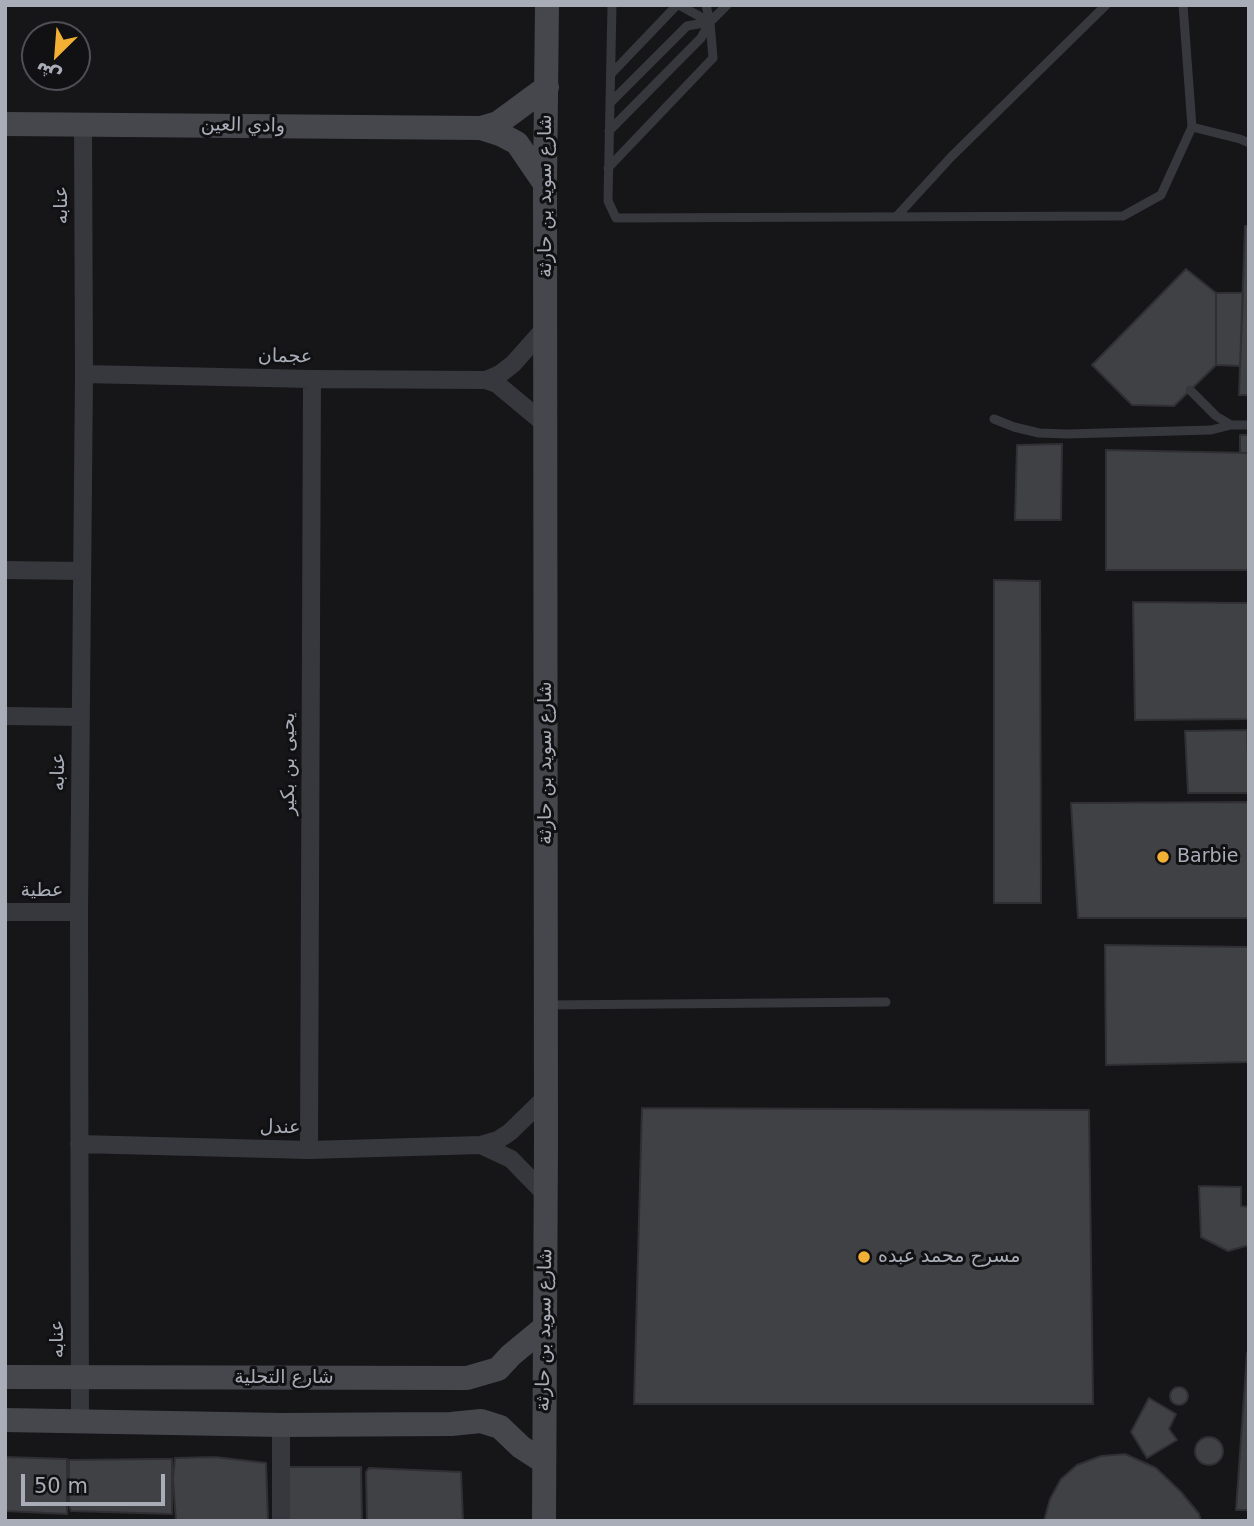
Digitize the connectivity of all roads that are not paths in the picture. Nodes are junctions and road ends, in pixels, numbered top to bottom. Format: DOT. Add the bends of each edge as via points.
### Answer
graph roads {
  1 [pos="547,5"];
  2 [pos="612,5"];
  3 [pos="678,5"];
  4 [pos="706,5"];
  5 [pos="727,5"];
  6 [pos="1106,5"];
  7 [pos="1183,5"];
  8 [pos="710,22"];
  9 [pos="611,74"];
  10 [pos="547,87"];
  11 [pos="610,103"];
  12 [pos="5,124"];
  13 [pos="83,124"];
  14 [pos="1192,127"];
  15 [pos="481,128"];
  16 [pos="609,131"];
  17 [pos="1249,143"];
  18 [pos="608,168"];
  19 [pos="545,184"];
  20 [pos="896,217"];
  21 [pos="545,328"];
  22 [pos="84,374"];
  23 [pos="312,379"];
  24 [pos="486,380"];
  25 [pos="1190,390"];
  26 [pos="994,419"];
  27 [pos="545,424"];
  28 [pos="1231,425"];
  29 [pos="1249,425"];
  30 [pos="5,570"];
  31 [pos="82,571"];
  32 [pos="5,716"];
  33 [pos="80,717"];
  34 [pos="5,912"];
  35 [pos="79,912"];
  36 [pos="886,1002"];
  37 [pos="546,1005"];
  38 [pos="546,1097"];
  39 [pos="79,1144"];
  40 [pos="481,1145"];
  41 [pos="309,1150"];
  42 [pos="546,1195"];
  43 [pos="545,1327"];
  44 [pos="5,1377"];
  45 [pos="79,1377"];
  46 [pos="5,1420"];
  47 [pos="80,1421"];
  48 [pos="281,1425"];
  49 [pos="544,1462"];
  50 [pos="281,1521"];
  51 [pos="544,1521"];
  1 -- 10 [label="street, شارع سويد بن حارثة"];
  2 -- 9 [label="lane"];
  3 -- 8 [label="lane"];
  3 -- 9 [label="lane"];
  4 -- 8 [label="lane"];
  5 -- 8 [label="lane"];
  6 -- 20 [label="lane"];
  7 -- 14 [label="lane"];
  8 -- 11 [label="lane" via="687,26"];
  8 -- 16 [label="lane" via="701,38"];
  8 -- 18 [label="lane" via="713,58"];
  9 -- 11 [label="lane"];
  10 -- 15 [label="street, وادي العين" via="498,122"];
  10 -- 19 [label="street, شارع سويد بن حارثة"];
  11 -- 16 [label="lane"];
  12 -- 13 [label="street, وادي العين"];
  13 -- 15 [label="street, وادي العين"];
  13 -- 22 [label="street, عنابه"];
  14 -- 17 [label="lane"];
  14 -- 20 [label="lane" via="1161,195 1123,216"];
  15 -- 19 [label="street, وادي العين" via="517,143"];
  16 -- 18 [label="lane"];
  18 -- 20 [label="lane" via="608,201 616,218"];
  19 -- 21 [label="street, شارع سويد بن حارثة"];
  21 -- 24 [label="street" via="513,364"];
  21 -- 27 [label="street, شارع سويد بن حارثة"];
  22 -- 23 [label="street, عجمان"];
  22 -- 31 [label="street, عنابه"];
  23 -- 24 [label="street, عجمان"];
  23 -- 41 [label="street, يحيى بن بكير"];
  24 -- 27 [label="street"];
  25 -- 28 [label="lane"];
  26 -- 28 [label="lane" via="1038,433 1067,434 1211,430"];
  27 -- 37 [label="street, شارع سويد بن حارثة"];
  28 -- 29 [label="lane"];
  30 -- 31 [label="street"];
  31 -- 33 [label="street, عنابه"];
  32 -- 33 [label="street"];
  33 -- 35 [label="street, عنابه"];
  34 -- 35 [label="street, عطية"];
  35 -- 39 [label="street, عنابه"];
  36 -- 37 [label="lane"];
  37 -- 38 [label="street, شارع سويد بن حارثة"];
  38 -- 40 [label="street, عندل" via="510,1132"];
  38 -- 42 [label="street, شارع سويد بن حارثة"];
  39 -- 41 [label="street, عندل"];
  39 -- 45 [label="street, عنابه"];
  40 -- 41 [label="street, عندل"];
  40 -- 42 [label="street, عندل" via="511,1159"];
  42 -- 43 [label="street, شارع سويد بن حارثة"];
  43 -- 45 [label="street, شارع التحلية" via="498,1369 467,1378"];
  43 -- 49 [label="street, شارع سويد بن حارثة"];
  44 -- 45 [label="street, شارع التحلية"];
  45 -- 47 [label="street, عنابه"];
  46 -- 47 [label="street"];
  47 -- 48 [label="street"];
  48 -- 49 [label="street" via="481,1421 500,1427"];
  48 -- 50 [label="street"];
  49 -- 51 [label="street, شارع سويد بن حارثة"];
}
